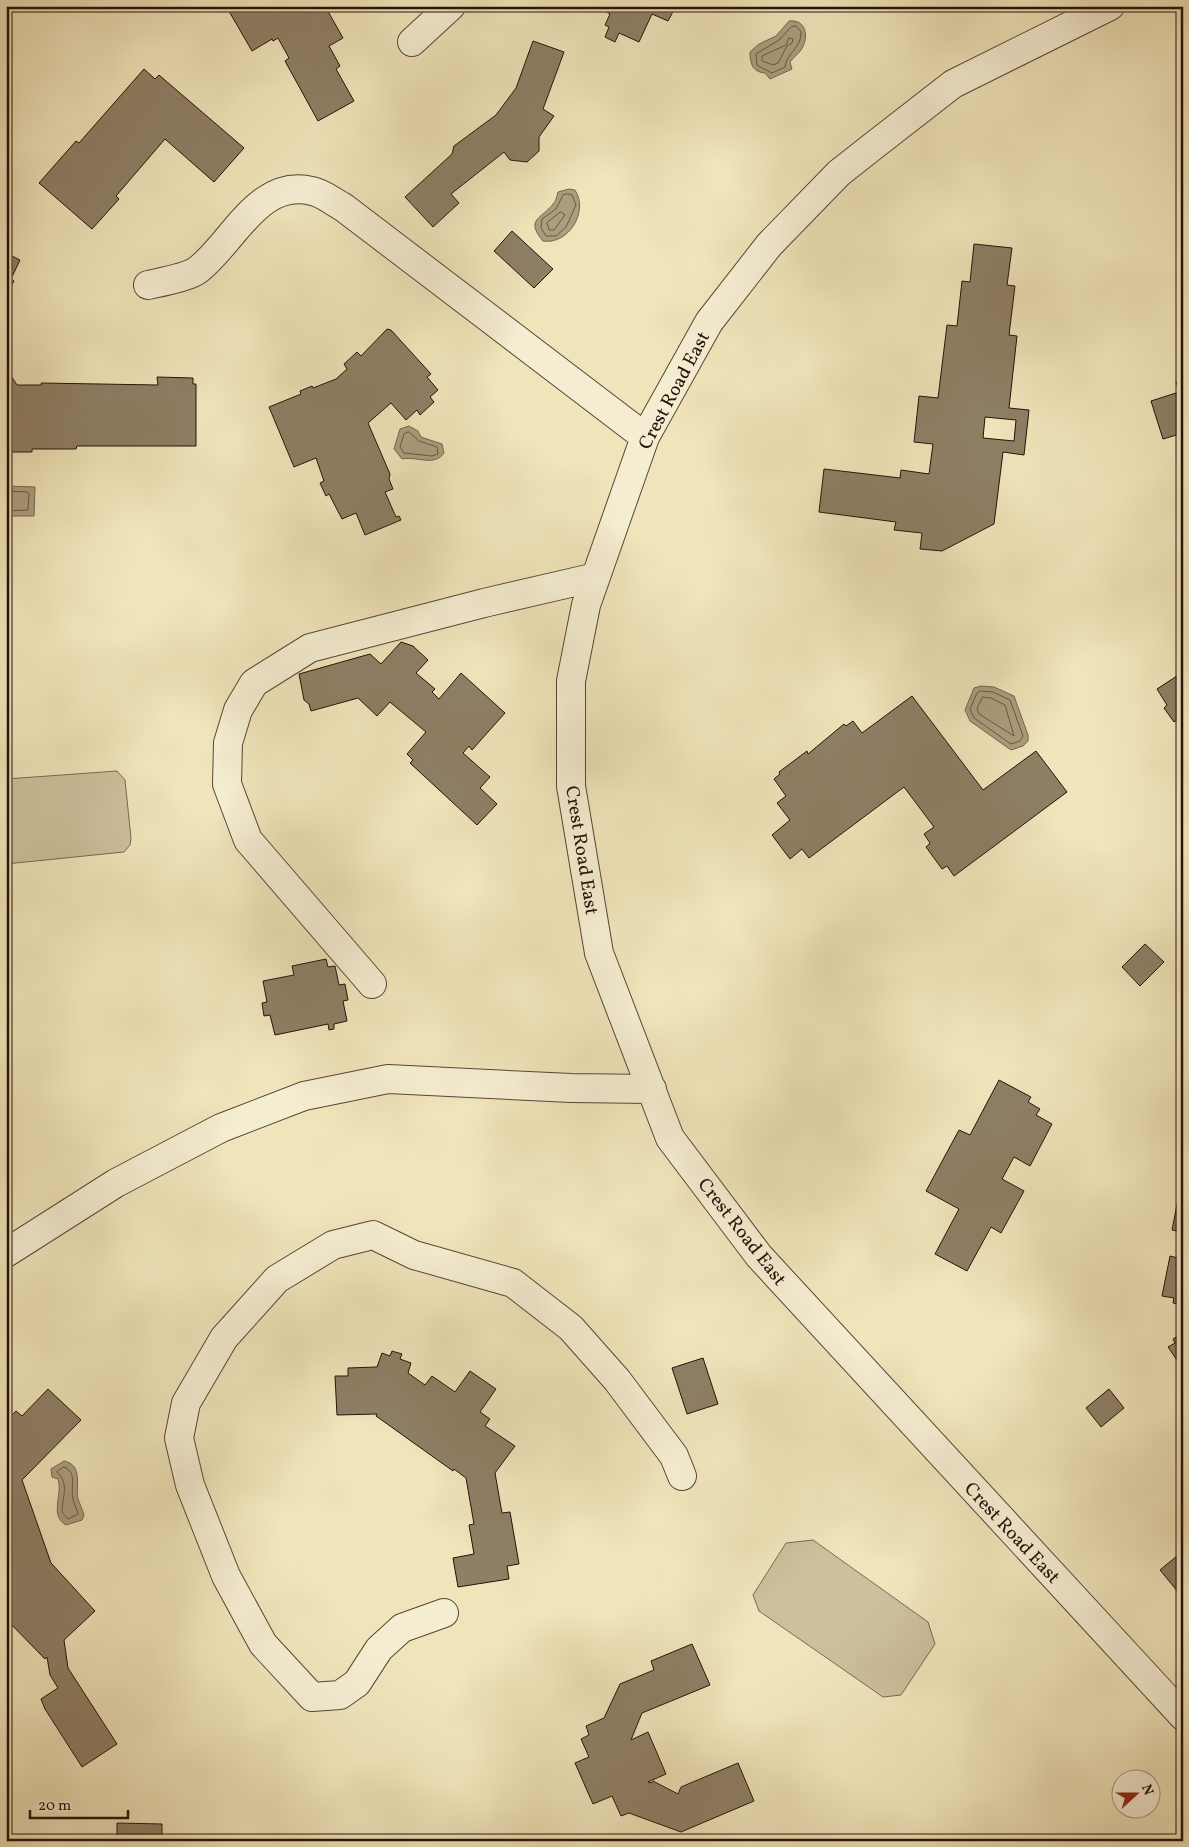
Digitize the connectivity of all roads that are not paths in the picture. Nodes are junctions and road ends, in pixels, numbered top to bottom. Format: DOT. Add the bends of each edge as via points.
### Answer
graph roads {
  1 [pos="452,6"];
  2 [pos="1110,6"];
  3 [pos="412,42"];
  4 [pos="148,285"];
  5 [pos="645,437"];
  6 [pos="596,577"];
  7 [pos="372,984"];
  8 [pos="652,1089"];
  9 [pos="6,1253"];
  10 [pos="682,1476"];
  11 [pos="444,1613"];
  12 [pos="1183,1716"];
  1 -- 3 [label="street"];
  2 -- 5 [label="street, Crest Road East" via="953,84 839,173 769,245 709,322"];
  4 -- 5 [label="street" via="198,270 255,208 276,194 294,188 314,191 343,207"];
  5 -- 6 [label="street, Crest Road East"];
  6 -- 7 [label="street" via="310,648 254,683 238,710 228,743 227,784 248,840"];
  6 -- 8 [label="street, Crest Road East" via="586,605 571,681 571,786 599,953"];
  8 -- 9 [label="street" via="388,1079 304,1096 221,1128 116,1183"];
  8 -- 12 [label="street, Crest Road East" via="670,1138 759,1256"];
  10 -- 11 [label="street" via="674,1456 617,1380 571,1328 513,1283 414,1255 373,1236 333,1245 277,1279 224,1338 186,1403 179,1438 190,1485 226,1576 263,1644 312,1697 340,1695 357,1683 379,1649 402,1628"];
}
